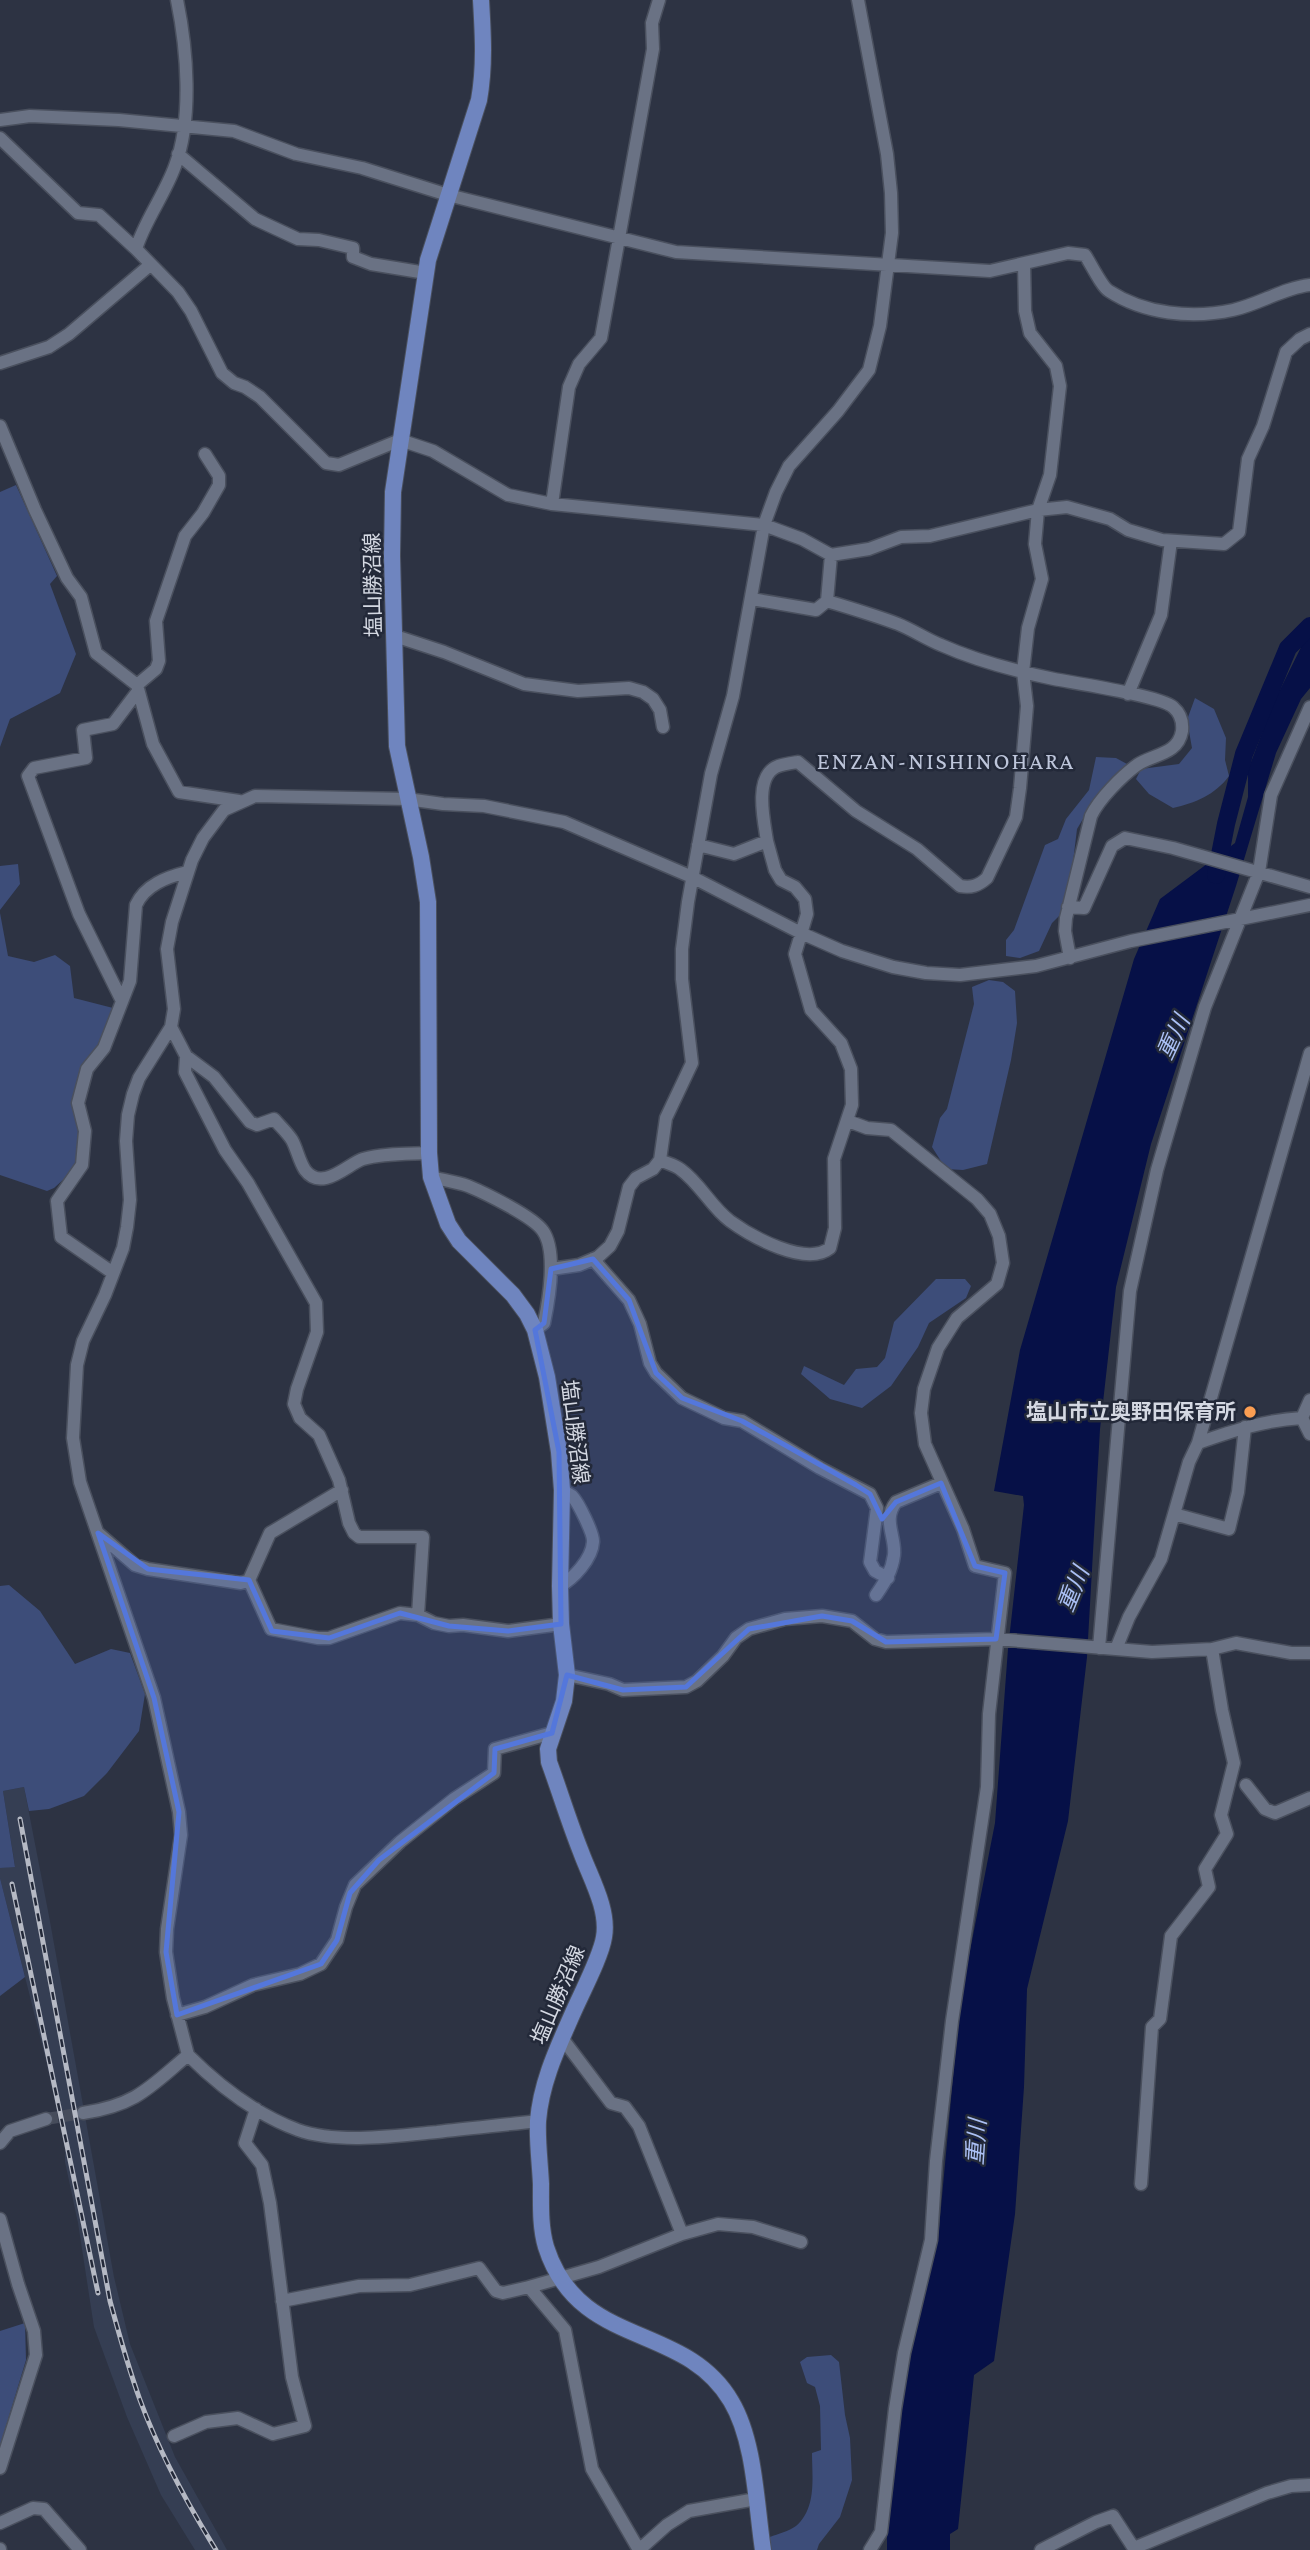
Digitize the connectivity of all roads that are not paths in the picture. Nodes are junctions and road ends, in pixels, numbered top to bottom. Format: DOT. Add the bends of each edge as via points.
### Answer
graph roads {
  1 [pos="177,0"];
  2 [pos="481,0"];
  3 [pos="659,0"];
  4 [pos="858,0"];
  5 [pos="0,120"];
  6 [pos="184,126"];
  7 [pos="0,138"];
  8 [pos="178,154"];
  9 [pos="448,195"];
  10 [pos="620,238"];
  11 [pos="136,249"];
  12 [pos="1024,264"];
  13 [pos="150,265"];
  14 [pos="889,266"];
  15 [pos="426,273"];
  16 [pos="1310,285"];
  17 [pos="1310,334"];
  18 [pos="0,363"];
  19 [pos="0,426"];
  20 [pos="400,440"];
  21 [pos="205,454"];
  22 [pos="552,503"];
  23 [pos="1038,510"];
  24 [pos="764,525"];
  25 [pos="1171,541"];
  26 [pos="831,555"];
  27 [pos="752,599"];
  28 [pos="827,601"];
  29 [pos="395,636"];
  30 [pos="1023,672"];
  31 [pos="137,688"];
  32 [pos="1128,694"];
  33 [pos="1310,707"];
  34 [pos="663,727"];
  35 [pos="407,799"];
  36 [pos="239,801"];
  37 [pos="767,841"];
  38 [pos="698,845"];
  39 [pos="1257,871"];
  40 [pos="187,872"];
  41 [pos="692,877"];
  42 [pos="1310,887"];
  43 [pos="1310,905"];
  44 [pos="1069,907"];
  45 [pos="1240,919"];
  46 [pos="801,933"];
  47 [pos="1070,958"];
  48 [pos="122,1001"];
  49 [pos="171,1027"];
  50 [pos="1310,1053"];
  51 [pos="186,1056"];
  52 [pos="848,1121"];
  53 [pos="429,1153"];
  54 [pos="660,1160"];
  55 [pos="431,1177"];
  56 [pos="593,1259"];
  57 [pos="551,1269"];
  58 [pos="113,1273"];
  59 [pos="535,1330"];
  60 [pos="1310,1401"];
  61 [pos="1302,1418"];
  62 [pos="1245,1427"];
  63 [pos="1310,1434"];
  64 [pos="1198,1443"];
  65 [pos="941,1483"];
  66 [pos="342,1490"];
  67 [pos="562,1490"];
  68 [pos="1174,1514"];
  69 [pos="98,1533"];
  70 [pos="888,1578"];
  71 [pos="249,1580"];
  72 [pos="559,1586"];
  73 [pos="876,1595"];
  74 [pos="418,1615"];
  75 [pos="561,1624"];
  76 [pos="996,1639"];
  77 [pos="1099,1648"];
  78 [pos="1116,1649"];
  79 [pos="1212,1649"];
  80 [pos="1310,1653"];
  81 [pos="567,1675"];
  82 [pos="552,1733"];
  83 [pos="1246,1785"];
  84 [pos="1310,1798"];
  85 [pos="177,2015"];
  86 [pos="562,2038"];
  87 [pos="188,2055"];
  88 [pos="256,2109"];
  89 [pos="83,2113"];
  90 [pos="46,2119"];
  91 [pos="538,2121"];
  92 [pos="0,2143"];
  93 [pos="1141,2184"];
  94 [pos="0,2219"];
  95 [pos="682,2234"];
  96 [pos="801,2242"];
  97 [pos="561,2277"];
  98 [pos="529,2287"];
  99 [pos="282,2301"];
  100 [pos="174,2437"];
  101 [pos="0,2468"];
  102 [pos="1310,2485"];
  103 [pos="756,2499"];
  104 [pos="0,2523"];
  105 [pos="1135,2549"];
  106 [pos="80,2550"];
  107 [pos="763,2550"];
  108 [pos="870,2550"];
  109 [pos="1041,2550"];
  1 -- 6 [label="street" via="184,37"];
  2 -- 9 [label="main road, 塩山勝沼線" via="482,81"];
  3 -- 10 [label="street"];
  4 -- 14 [label="street" via="887,154 892,233"];
  5 -- 6 [label="street" via="30,116"];
  6 -- 8 [label="street"];
  6 -- 9 [label="street" via="234,131 296,154 362,167"];
  7 -- 11 [label="street" via="78,213 99,215"];
  8 -- 11 [label="street"];
  8 -- 15 [label="street" via="255,219 298,239 353,248 353,257 371,264"];
  9 -- 10 [label="street"];
  9 -- 15 [label="main road, 塩山勝沼線"];
  10 -- 14 [label="street" via="677,252"];
  10 -- 22 [label="street" via="601,338 579,364 569,387"];
  11 -- 13 [label="street"];
  12 -- 14 [label="street" via="990,271"];
  12 -- 16 [label="street" via="1068,253 1085,256 1106,290 1157,312 1232,310"];
  12 -- 23 [label="street" via="1030,333 1056,366 1060,386 1050,475"];
  13 -- 18 [label="street" via="50,347"];
  13 -- 20 [label="street" via="191,311 222,373 260,397 326,463 339,465"];
  14 -- 24 [label="street" via="869,370 789,466"];
  15 -- 20 [label="main road, 塩山勝沼線"];
  17 -- 25 [label="street" via="1286,352 1248,460 1239,532 1224,544"];
  19 -- 31 [label="street" via="67,578 81,597 96,653"];
  20 -- 22 [label="street" via="433,451 508,495"];
  20 -- 29 [label="main road, 塩山勝沼線" via="393,492"];
  21 -- 31 [label="street" via="219,476 219,485 185,536 156,621 159,661"];
  22 -- 24 [label="street"];
  23 -- 25 [label="street" via="1067,507"];
  23 -- 26 [label="street"];
  23 -- 30 [label="street" via="1035,544 1041,579"];
  24 -- 26 [label="street"];
  24 -- 27 [label="street"];
  25 -- 32 [label="street" via="1161,615"];
  26 -- 28 [label="street"];
  27 -- 28 [label="street" via="816,610"];
  27 -- 38 [label="street"];
  28 -- 30 [label="street"];
  29 -- 34 [label="street" via="524,684 643,692 660,710"];
  29 -- 35 [label="main road, 塩山勝沼線" via="397,746"];
  30 -- 32 [label="street"];
  30 -- 37 [label="street" via="1027,706 1016,817 980,884 968,888 953,882 917,849 856,811 798,762 776,766 766,776 762,800"];
  31 -- 36 [label="street" via="153,744 179,792"];
  31 -- 48 [label="street" via="113,724 83,730 86,758 34,768 28,776 79,914"];
  32 -- 44 [label="street" via="1171,705 1182,722 1182,732 1169,751 1138,764 1097,803"];
  33 -- 39 [label="street" via="1271,795"];
  35 -- 36 [label="street" via="255,796"];
  35 -- 41 [label="street" via="484,806 564,822"];
  35 -- 53 [label="main road, 塩山勝沼線" via="428,902"];
  36 -- 40 [label="street" via="213,822"];
  37 -- 38 [label="street" via="734,854"];
  37 -- 46 [label="street" via="781,880 805,899 807,914"];
  38 -- 41 [label="street"];
  39 -- 42 [label="street"];
  39 -- 44 [label="street" via="1125,838 1112,846 1084,908"];
  39 -- 45 [label="street"];
  40 -- 48 [label="street" via="169,876 136,905 130,981"];
  40 -- 49 [label="street" via="167,949 174,1009"];
  41 -- 46 [label="street"];
  41 -- 54 [label="street" via="682,949 692,1063 667,1118"];
  43 -- 45 [label="street"];
  44 -- 47 [label="street" via="1065,931"];
  45 -- 47 [label="street"];
  45 -- 77 [label="street" via="1205,1007 1157,1170 1130,1291"];
  46 -- 47 [label="street" via="892,967 926,973 960,975"];
  46 -- 52 [label="street" via="795,954 811,1010 841,1043 851,1069"];
  48 -- 58 [label="street" via="104,1048 87,1069 79,1103 85,1131 82,1165 57,1201 61,1237"];
  49 -- 51 [label="street"];
  49 -- 58 [label="street" via="132,1094 126,1141 130,1200 123,1248"];
  50 -- 64 [label="street"];
  51 -- 53 [label="street" via="214,1077 250,1122 257,1125 274,1119 313,1177 332,1177 360,1159"];
  51 -- 66 [label="street" via="185,1072 225,1150 316,1303 317,1332 294,1404 300,1418 319,1436"];
  52 -- 54 [label="street" via="834,1159 833,1241 823,1254 799,1253 771,1244 729,1220 680,1169"];
  52 -- 65 [label="street" via="891,1130 977,1199 990,1214 999,1236 1003,1263 997,1284 957,1318 937,1348 924,1389 920,1413 925,1444"];
  53 -- 55 [label="main road, 塩山勝沼線"];
  54 -- 56 [label="street" via="629,1186 618,1231 610,1246"];
  55 -- 57 [label="street" via="468,1186 533,1220 544,1232"];
  55 -- 59 [label="main road, 塩山勝沼線" via="459,1241 513,1295"];
  56 -- 57 [label="street"];
  56 -- 70 [label="street" via="629,1300 656,1373 682,1398 724,1418 742,1421 870,1494 877,1508 870,1562"];
  57 -- 59 [label="street" via="544,1323"];
  58 -- 69 [label="street" via="83,1341 74,1398 73,1437 80,1482"];
  59 -- 67 [label="main road, 塩山勝沼線" via="547,1377"];
  60 -- 61 [label="street"];
  61 -- 62 [label="street"];
  61 -- 63 [label="street"];
  62 -- 64 [label="street"];
  62 -- 68 [label="street" via="1229,1528"];
  64 -- 68 [label="street"];
  65 -- 70 [label="street" via="896,1502 891,1509 888,1517 894,1553"];
  65 -- 76 [label="street" via="975,1566 1005,1573"];
  66 -- 71 [label="street" via="270,1533"];
  66 -- 74 [label="street" via="349,1523 359,1537 423,1537"];
  67 -- 72 [label="main road, 塩山勝沼線"];
  67 -- 72 [label="street" via="572,1497 593,1542 572,1580"];
  68 -- 78 [label="street" via="1161,1559"];
  69 -- 71 [label="street" via="135,1564 148,1569 241,1583"];
  69 -- 85 [label="street" via="154,1698 179,1812 181,1835 166,1952"];
  70 -- 73 [label="street"];
  71 -- 74 [label="street" via="275,1631 329,1637 400,1613"];
  72 -- 75 [label="main road, 塩山勝沼線"];
  74 -- 75 [label="street" via="449,1626 508,1631"];
  75 -- 81 [label="main road, 塩山勝沼線"];
  76 -- 77 [label="street"];
  76 -- 81 [label="street" via="886,1642 852,1621 822,1616 785,1619 749,1629 686,1687 623,1690"];
  76 -- 108 [label="street" via="987,1787 950,2034 931,2240 904,2353 881,2532"];
  77 -- 78 [label="street"];
  78 -- 79 [label="street"];
  79 -- 80 [label="street" via="1236,1643"];
  79 -- 93 [label="street" via="1234,1763 1221,1815 1227,1834 1205,1869 1209,1887 1171,1936 1160,2019 1152,2027"];
  81 -- 82 [label="main road, 塩山勝沼線" via="564,1701"];
  82 -- 85 [label="street" via="495,1749 494,1773 379,1860 350,1893 337,1940 321,1964"];
  82 -- 86 [label="main road, 塩山勝沼線" via="549,1762 600,1897 604,1937"];
  83 -- 84 [label="street" via="1265,1809 1275,1813"];
  85 -- 87 [label="street"];
  86 -- 91 [label="main road, 塩山勝沼線" via="545,2081"];
  86 -- 95 [label="street" via="611,2103 625,2107 639,2126"];
  87 -- 88 [label="street" via="216,2082"];
  87 -- 89 [label="street" via="128,2102"];
  88 -- 91 [label="street" via="300,2130 345,2138"];
  88 -- 99 [label="street" via="245,2143 262,2165"];
  90 -- 92 [label="street" via="10,2131"];
  91 -- 97 [label="main road, 塩山勝沼線" via="542,2222"];
  94 -- 101 [label="street" via="34,2331 36,2355"];
  95 -- 96 [label="street" via="718,2224 753,2227"];
  95 -- 97 [label="street"];
  97 -- 98 [label="street"];
  97 -- 103 [label="main road, 塩山勝沼線" via="593,2313 681,2354 710,2375 731,2401 741,2424"];
  98 -- 99 [label="street" via="496,2291 479,2268 410,2285 359,2286"];
  98 -- 103 [label="street" via="565,2330 592,2469 639,2550 690,2511"];
  99 -- 100 [label="street" via="292,2377 305,2426 273,2434 238,2418 206,2422"];
  102 -- 105 [label="street" via="1267,2493"];
  103 -- 107 [label="main road, 塩山勝沼線"];
  104 -- 106 [label="street" via="33,2508 44,2509"];
  105 -- 109 [label="street" via="1113,2516"];
}
